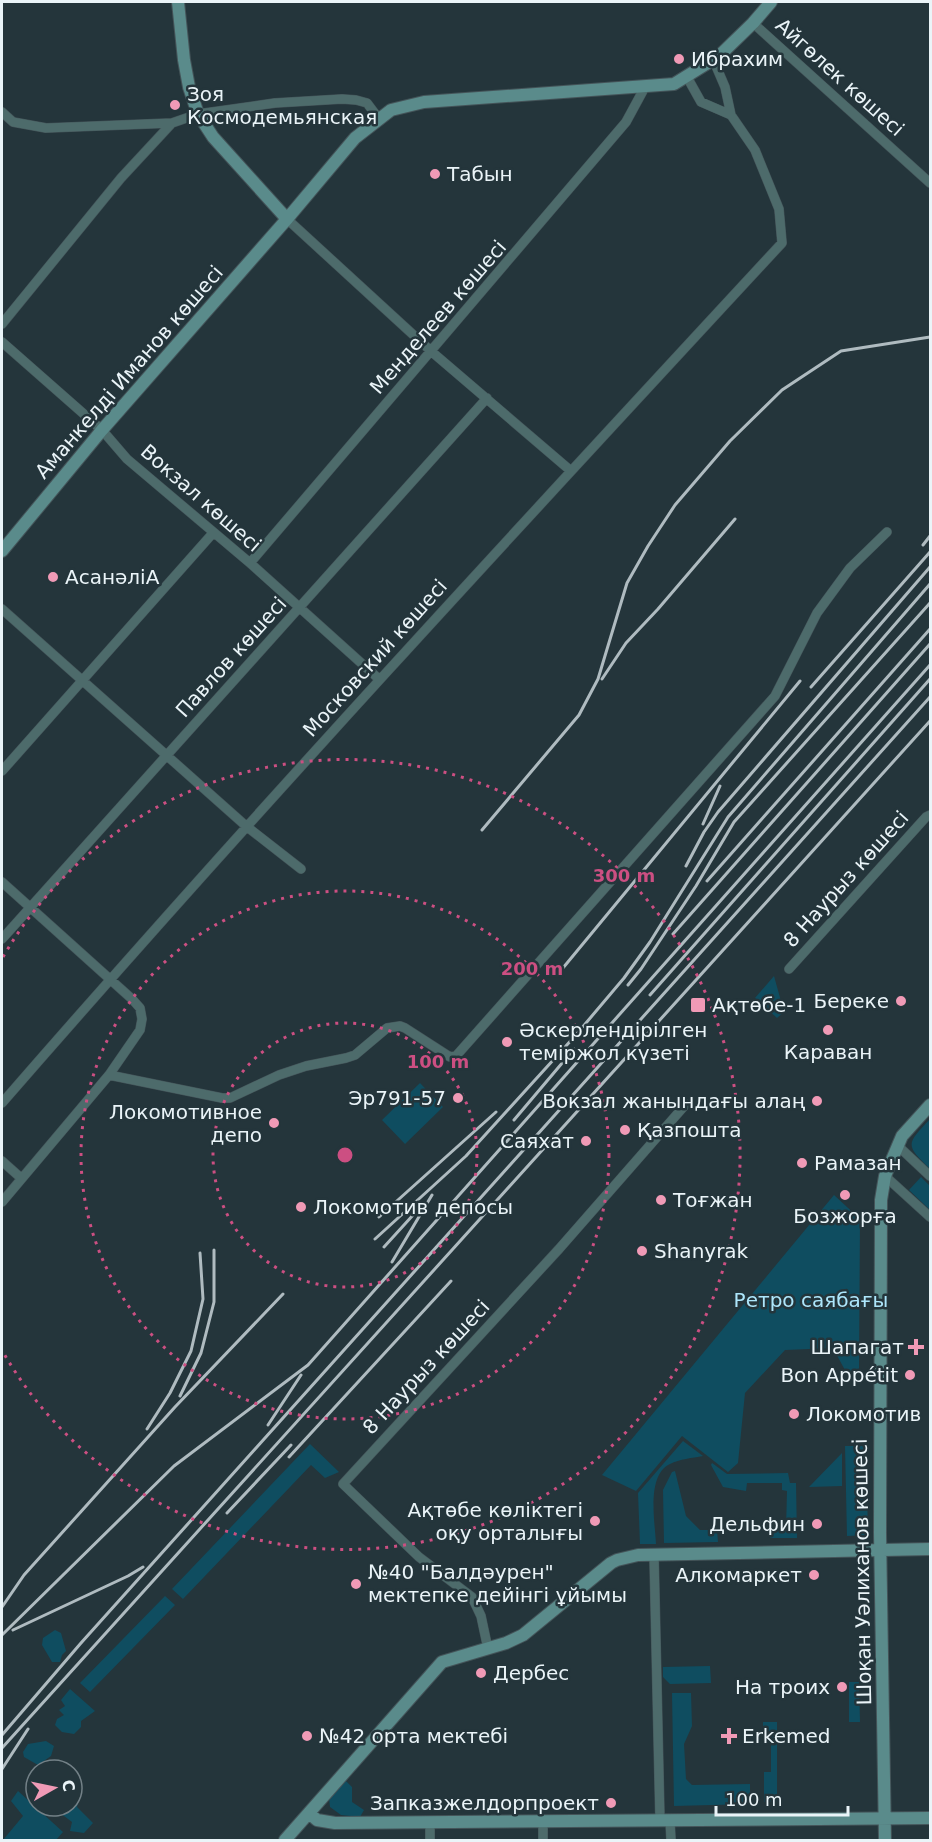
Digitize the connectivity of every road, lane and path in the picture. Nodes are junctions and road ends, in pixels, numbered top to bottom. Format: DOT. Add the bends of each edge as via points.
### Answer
graph roads {
  1 [pos="178,2"];
  2 [pos="771,2"];
  3 [pos="753,22"];
  4 [pos="713,60"];
  5 [pos="687,77"];
  6 [pos="645,87"];
  7 [pos="198,114"];
  8 [pos="5,115"];
  9 [pos="731,115"];
  10 [pos="379,119"];
  11 [pos="172,123"];
  12 [pos="2,128"];
  13 [pos="930,183"];
  14 [pos="286,219"];
  15 [pos="2,324"];
  16 [pos="2,342"];
  17 [pos="432,352"];
  18 [pos="487,398"];
  19 [pos="102,430"];
  20 [pos="571,471"];
  21 [pos="887,532"];
  22 [pos="213,533"];
  23 [pos="2,551"];
  24 [pos="250,563"];
  25 [pos="299,606"];
  26 [pos="2,609"];
  27 [pos="379,679"];
  28 [pos="82,681"];
  29 [pos="166,756"];
  30 [pos="2,771"];
  31 [pos="930,816"];
  32 [pos="246,826"];
  33 [pos="300,869"];
  34 [pos="2,882"];
  35 [pos="30,908"];
  36 [pos="2,939"];
  37 [pos="789,969"];
  38 [pos="110,978"];
  39 [pos="109,1075"];
  40 [pos="2,1103"];
  41 [pos="686,1104"];
  42 [pos="930,1105"];
  43 [pos="897,1145"];
  44 [pos="2,1161"];
  45 [pos="885,1176"];
  46 [pos="930,1176"];
  47 [pos="21,1178"];
  48 [pos="2,1202"];
  49 [pos="930,1217"];
  50 [pos="880,1549"];
  51 [pos="930,1549"];
  52 [pos="654,1555"];
  53 [pos="488,1649"];
  54 [pos="309,1813"];
  55 [pos="885,1818"];
  56 [pos="930,1818"];
  57 [pos="665,1821"];
  58 [pos="543,1822"];
  59 [pos="430,1823"];
  60 [pos="285,1840"];
  61 [pos="430,1840"];
  62 [pos="543,1840"];
  63 [pos="671,1840"];
  64 [pos="885,1840"];
  1 -- 7 [label="street" via="184,60"];
  2 -- 3 [label="street, Аманкелді Иманов көшесі"];
  3 -- 4 [label="street, Аманкелді Иманов көшесі"];
  3 -- 13 [label="street, Айгөлек көшесі"];
  4 -- 5 [label="street, Аманкелді Иманов көшесі"];
  4 -- 9 [label="street" via="725,87"];
  5 -- 6 [label="street, Аманкелді Иманов көшесі" via="674,84"];
  5 -- 9 [label="street" via="701,102"];
  6 -- 10 [label="street, Аманкелді Иманов көшесі" via="424,102 391,110"];
  6 -- 17 [label="street, Менделеев көшесі" via="626,123"];
  7 -- 10 [label="street" via="275,103 349,99 367,104"];
  7 -- 11 [label="street"];
  7 -- 14 [label="street" via="213,137"];
  8 -- 11 [label="street" via="13,122 46,128"];
  8 -- 12 [label="street"];
  9 -- 20 [label="street, Московский көшесі" via="755,150 779,209 782,243"];
  10 -- 14 [label="street, Аманкелді Иманов көшесі" via="355,138"];
  11 -- 15 [label="street" via="121,178"];
  14 -- 17 [label="street"];
  14 -- 19 [label="street, Аманкелді Иманов көшесі"];
  16 -- 19 [label="street, Вокзал көшесі"];
  17 -- 18 [label="street"];
  17 -- 24 [label="street, Менделеев көшесі"];
  18 -- 20 [label="street"];
  18 -- 25 [label="street, Павлов көшесі"];
  19 -- 22 [label="street, Вокзал көшесі" via="127,459"];
  19 -- 23 [label="street, Аманкелді Иманов көшесі"];
  20 -- 27 [label="street, Московский көшесі"];
  21 -- 39 [label="street" via="850,568 817,613 775,696 456,1056 450,1057 405,1028 392,1026 356,1055 279,1075 230,1098"];
  22 -- 24 [label="street, Вокзал көшесі"];
  22 -- 28 [label="street"];
  24 -- 25 [label="street, Вокзал көшесі"];
  25 -- 27 [label="street, Вокзал көшесі"];
  25 -- 29 [label="street, Павлов көшесі"];
  26 -- 28 [label="street"];
  27 -- 32 [label="street, Московский көшесі"];
  28 -- 29 [label="street"];
  28 -- 30 [label="street"];
  29 -- 32 [label="street"];
  29 -- 35 [label="street, Павлов көшесі"];
  31 -- 37 [label="street, 8 Наурыз көшесі"];
  32 -- 33 [label="street"];
  32 -- 38 [label="street, Московский көшесі"];
  34 -- 35 [label="street"];
  35 -- 36 [label="street, Павлов көшесі"];
  35 -- 38 [label="street"];
  38 -- 39 [label="street" via="140,1008 142,1019 140,1030"];
  38 -- 40 [label="street, Московский көшесі"];
  39 -- 47 [label="street"];
  41 -- 53 [label="street, 8 Наурыз көшесі" via="559,1249 342,1484 419,1557 472,1597 482,1616"];
  42 -- 43 [label="street, Шоқан Уәлиханов көшесі"];
  43 -- 45 [label="street, Шоқан Уәлиханов көшесі"];
  43 -- 46 [label="street"];
  44 -- 47 [label="street"];
  45 -- 49 [label="street"];
  45 -- 50 [label="street, Шоқан Уәлиханов көшесі" via="880,1217"];
  47 -- 48 [label="street"];
  50 -- 51 [label="street"];
  50 -- 52 [label="street"];
  50 -- 55 [label="street, Шоқан Уәлиханов көшесі"];
  52 -- 53 [label="street" via="617,1560 523,1635"];
  52 -- 57 [label="street"];
  53 -- 54 [label="street" via="442,1662"];
  54 -- 59 [label="street" via="317,1820 335,1823"];
  54 -- 60 [label="street"];
  55 -- 56 [label="street"];
  55 -- 57 [label="street"];
  55 -- 64 [label="street, Шоқан Уәлиханов көшесі"];
  57 -- 58 [label="street"];
  57 -- 63 [label="street"];
  58 -- 59 [label="street"];
  58 -- 62 [label="street"];
  59 -- 61 [label="street"];
}
